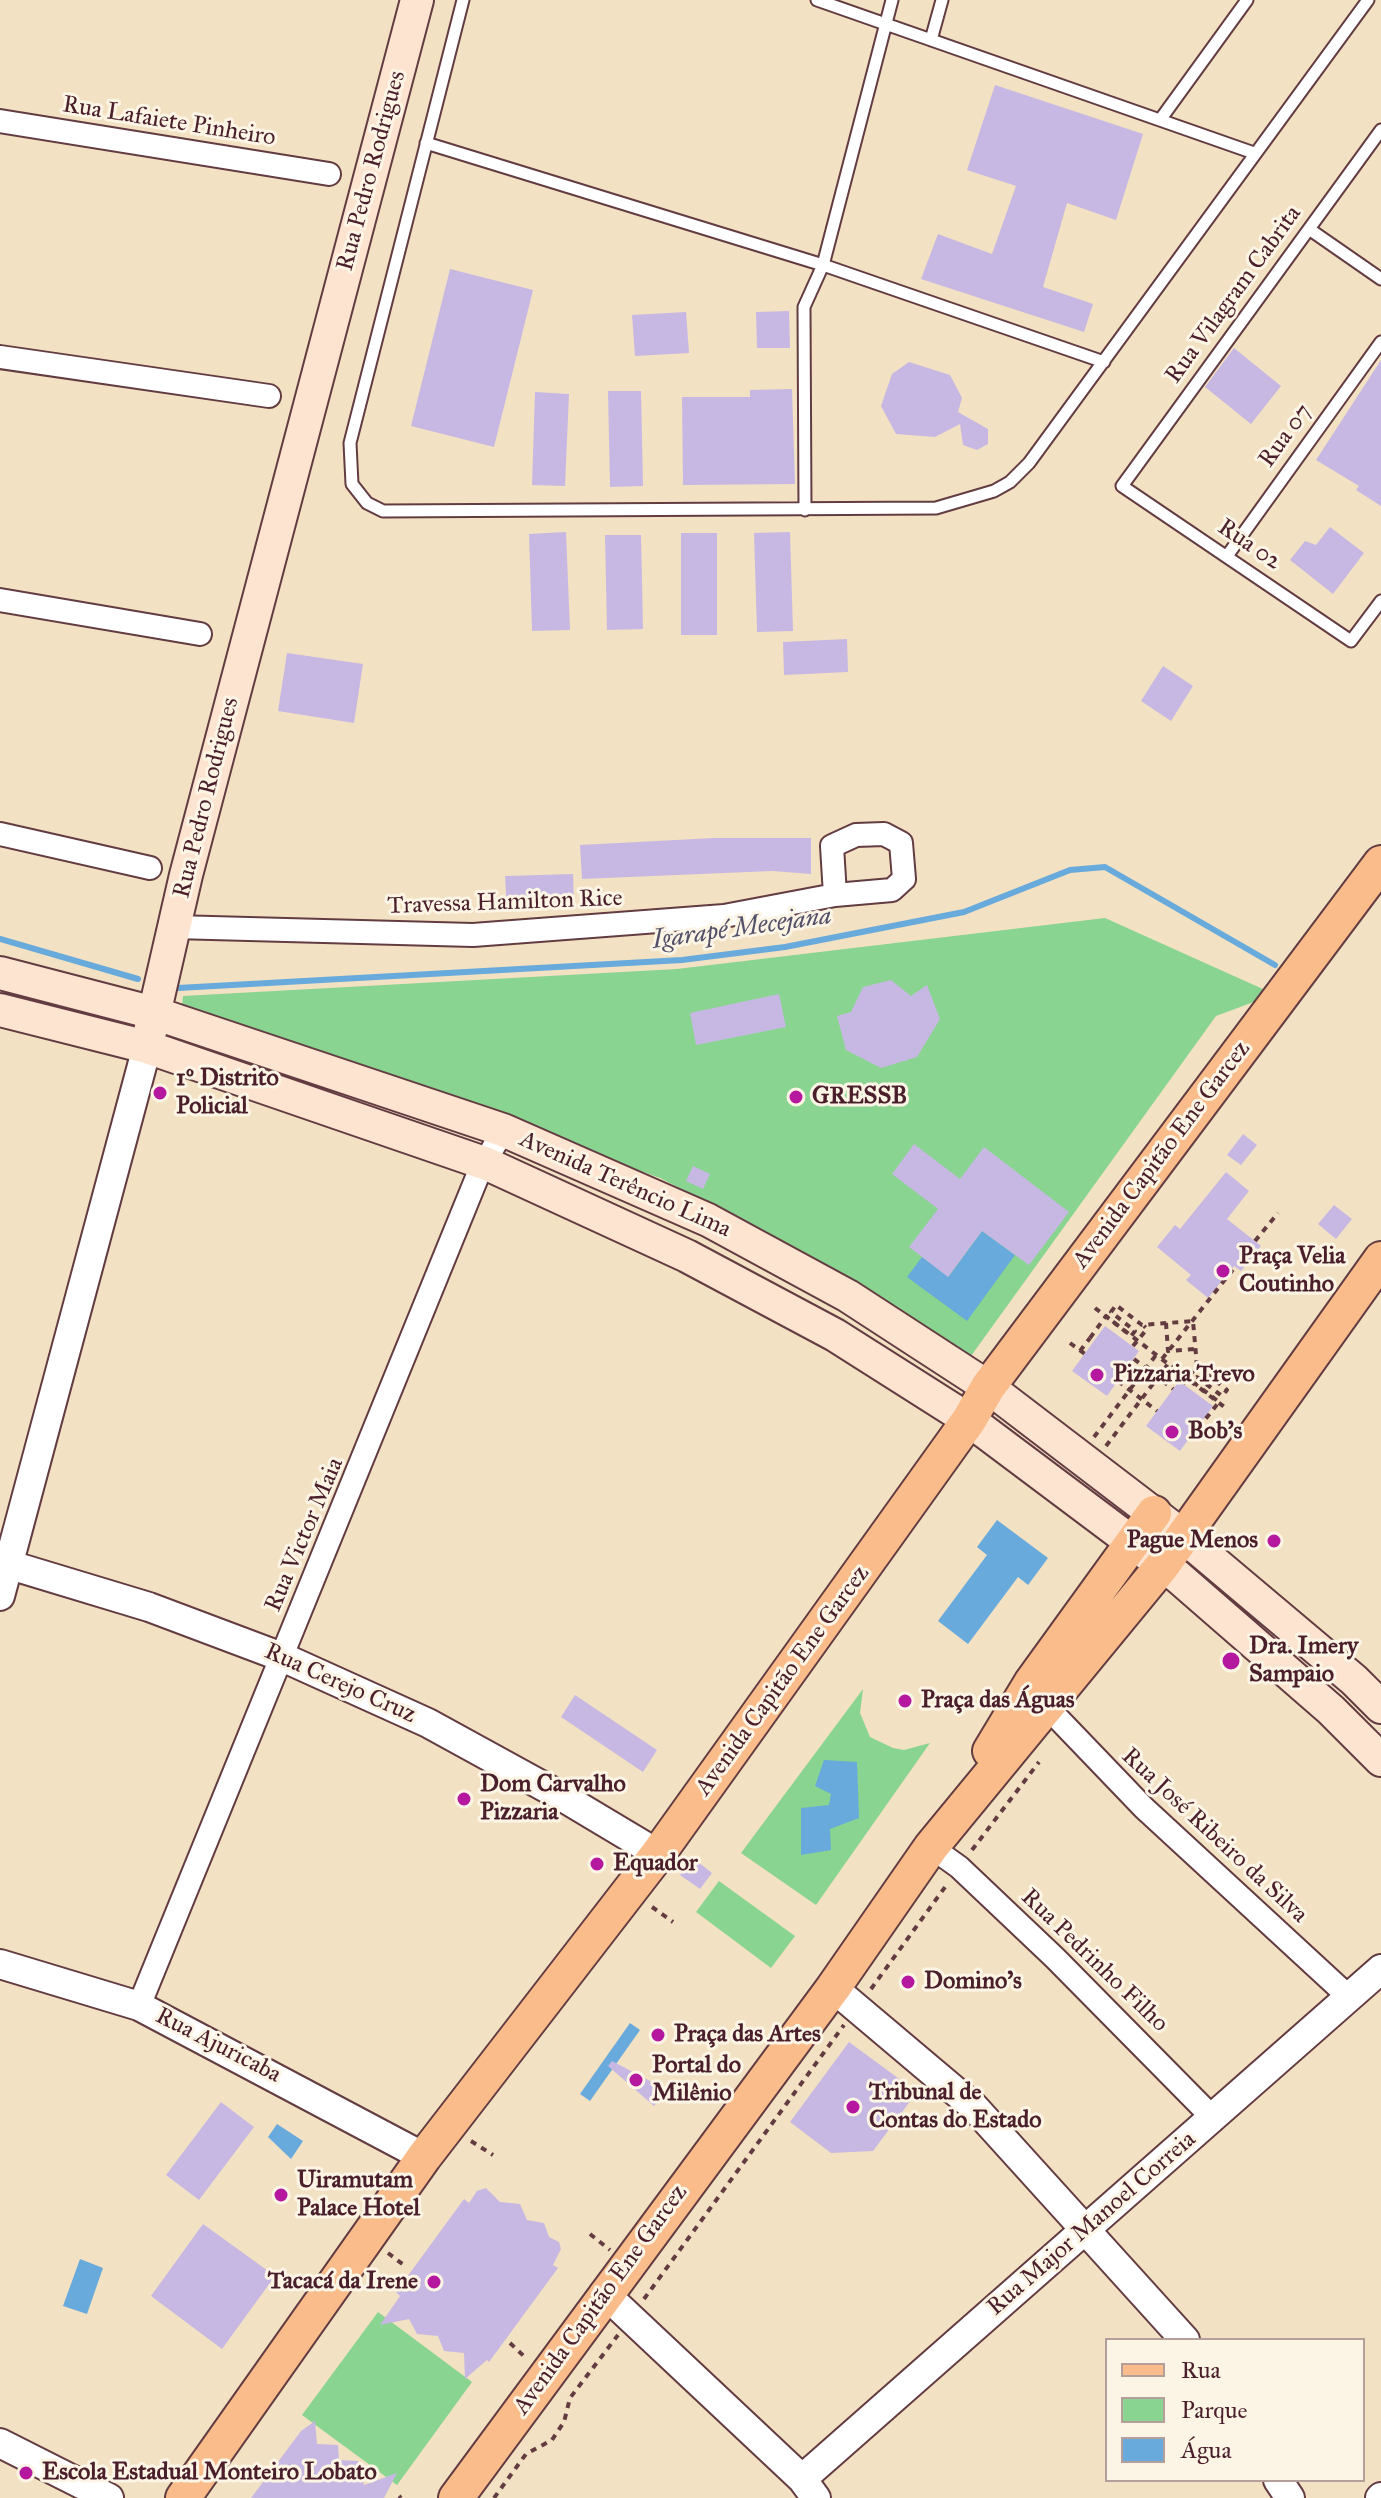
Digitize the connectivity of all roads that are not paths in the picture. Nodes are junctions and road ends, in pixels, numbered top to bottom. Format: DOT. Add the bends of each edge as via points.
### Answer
graph roads {
  1 [pos="417,0"];
  2 [pos="463,0"];
  3 [pos="817,0"];
  4 [pos="892,0"];
  5 [pos="942,0"];
  6 [pos="1247,0"];
  7 [pos="1368,0"];
  8 [pos="886,24"];
  9 [pos="931,40"];
  10 [pos="1160,120"];
  11 [pos="0,121"];
  12 [pos="1381,130"];
  13 [pos="426,143"];
  14 [pos="1254,153"];
  15 [pos="329,174"];
  16 [pos="1309,229"];
  17 [pos="823,265"];
  18 [pos="1381,279"];
  19 [pos="1381,342"];
  20 [pos="0,357"];
  21 [pos="1104,362"];
  22 [pos="269,396"];
  23 [pos="1122,486"];
  24 [pos="805,510"];
  25 [pos="1227,556"];
  26 [pos="0,600"];
  27 [pos="1381,601"];
  28 [pos="200,634"];
  29 [pos="0,834"];
  30 [pos="1381,863"];
  31 [pos="150,868"];
  32 [pos="835,895"];
  33 [pos="173,933"];
  34 [pos="0,973"];
  35 [pos="156,1009"];
  36 [pos="0,1010"];
  37 [pos="147,1047"];
  38 [pos="503,1130"];
  39 [pos="487,1164"];
  40 [pos="1381,1259"];
  41 [pos="988,1387"];
  42 [pos="969,1420"];
  43 [pos="1154,1513"];
  44 [pos="1183,1536"];
  45 [pos="1132,1543"];
  46 [pos="4,1563"];
  47 [pos="1162,1566"];
  48 [pos="0,1596"];
  49 [pos="282,1657"];
  50 [pos="1381,1707"];
  51 [pos="1056,1718"];
  52 [pos="1381,1760"];
  53 [pos="931,1847"];
  54 [pos="658,1854"];
  55 [pos="0,1964"];
  56 [pos="1381,1969"];
  57 [pos="845,1997"];
  58 [pos="1349,1997"];
  59 [pos="139,2006"];
  60 [pos="1213,2118"];
  61 [pos="424,2157"];
  62 [pos="1085,2228"];
  63 [pos="604,2293"];
  64 [pos="1183,2338"];
  65 [pos="0,2443"];
  66 [pos="809,2488"];
  67 [pos="109,2498"];
  68 [pos="183,2498"];
  69 [pos="456,2498"];
  1 -- 33 [label="main road, Rua Pedro Rodrigues"];
  2 -- 13 [label="lane"];
  3 -- 8 [label="lane"];
  4 -- 8 [label="lane"];
  5 -- 9 [label="lane"];
  6 -- 10 [label="lane"];
  7 -- 14 [label="lane"];
  8 -- 9 [label="lane"];
  8 -- 17 [label="lane"];
  9 -- 10 [label="lane"];
  10 -- 14 [label="lane"];
  11 -- 15 [label="street, Rua Lafaiete Pinheiro"];
  12 -- 16 [label="lane, Rua Vilagram Cabrita"];
  13 -- 17 [label="lane"];
  13 -- 24 [label="lane" via="350,443 352,484 367,503 383,511 410,513"];
  14 -- 21 [label="lane"];
  16 -- 18 [label="lane"];
  16 -- 23 [label="lane, Rua Vilagram Cabrita"];
  17 -- 21 [label="lane"];
  17 -- 24 [label="lane" via="804,307"];
  19 -- 25 [label="lane, Rua 07"];
  20 -- 22 [label="street"];
  21 -- 24 [label="lane" via="1029,463 994,491 936,508"];
  23 -- 25 [label="lane, Rua 02"];
  25 -- 27 [label="lane, Rua 02" via="1351,641"];
  26 -- 28 [label="street"];
  29 -- 31 [label="street"];
  30 -- 41 [label="main road, Avenida Capitão Ene Garcez"];
  32 -- 33 [label="street, Travessa Hamilton Rice" via="695,919 473,935"];
  33 -- 35 [label="main road, Rua Pedro Rodrigues"];
  34 -- 35 [label="main road, Avenida Terêncio Lima"];
  35 -- 37 [label="main road, Rua Pedro Rodrigues"];
  35 -- 38 [label="main road, Avenida Terêncio Lima"];
  36 -- 37 [label="main road, Avenida Terêncio Lima"];
  37 -- 39 [label="main road, Avenida Terêncio Lima"];
  37 -- 46 [label="street, Rua Pedro Rodrigues"];
  38 -- 39 [label="street, Rua Victor Maia"];
  38 -- 41 [label="main road, Avenida Terêncio Lima" via="708,1220 848,1296"];
  39 -- 42 [label="main road, Avenida Terêncio Lima" via="687,1256 835,1335"];
  39 -- 49 [label="street, Rua Victor Maia" via="478,1175"];
  40 -- 44 [label="main road, Avenida Capitão Ene Garcez"];
  41 -- 42 [label="main road, Avenida Capitão Ene Garcez"];
  41 -- 43 [label="main road, Avenida Terêncio Lima"];
  42 -- 45 [label="main road, Avenida Terêncio Lima"];
  42 -- 54 [label="main road, Avenida Capitão Ene Garcez"];
  43 -- 44 [label="main road, Avenida Terêncio Lima"];
  43 -- 45 [label="main road"];
  44 -- 47 [label="main road, Avenida Capitão Ene Garcez"];
  44 -- 50 [label="main road, Avenida Terêncio Lima"];
  45 -- 47 [label="main road, Avenida Terêncio Lima"];
  45 -- 53 [label="main road" via="1031,1683"];
  46 -- 48 [label="street, Rua Pedro Rodrigues"];
  46 -- 49 [label="street, Rua Cerejo Cruz" via="149,1607"];
  47 -- 51 [label="main road, Avenida Capitão Ene Garcez"];
  47 -- 52 [label="main road, Avenida Terêncio Lima" via="1331,1710"];
  49 -- 54 [label="street, Rua Cerejo Cruz" via="428,1723"];
  49 -- 59 [label="street, Rua Victor Maia"];
  51 -- 53 [label="main road, Avenida Capitão Ene Garcez"];
  51 -- 58 [label="street, Rua José Ribeiro da Silva" via="1144,1808"];
  53 -- 57 [label="main road, Avenida Capitão Ene Garcez"];
  53 -- 60 [label="street, Rua Pedrinho Filho" via="959,1867 1138,2038"];
  54 -- 61 [label="main road, Avenida Capitão Ene Garcez"];
  55 -- 59 [label="street, Rua Ajuricaba"];
  56 -- 58 [label="street, Rua Major Manoel Correia"];
  57 -- 62 [label="street" via="974,2107"];
  57 -- 63 [label="main road, Avenida Capitão Ene Garcez"];
  58 -- 60 [label="street, Rua Major Manoel Correia"];
  59 -- 61 [label="street, Rua Ajuricaba"];
  60 -- 62 [label="street, Rua Major Manoel Correia"];
  61 -- 68 [label="main road, Avenida Capitão Ene Garcez"];
  62 -- 64 [label="street"];
  62 -- 66 [label="street, Rua Major Manoel Correia"];
  63 -- 66 [label="street"];
  63 -- 69 [label="main road, Avenida Capitão Ene Garcez"];
  65 -- 67 [label="street"];
}
